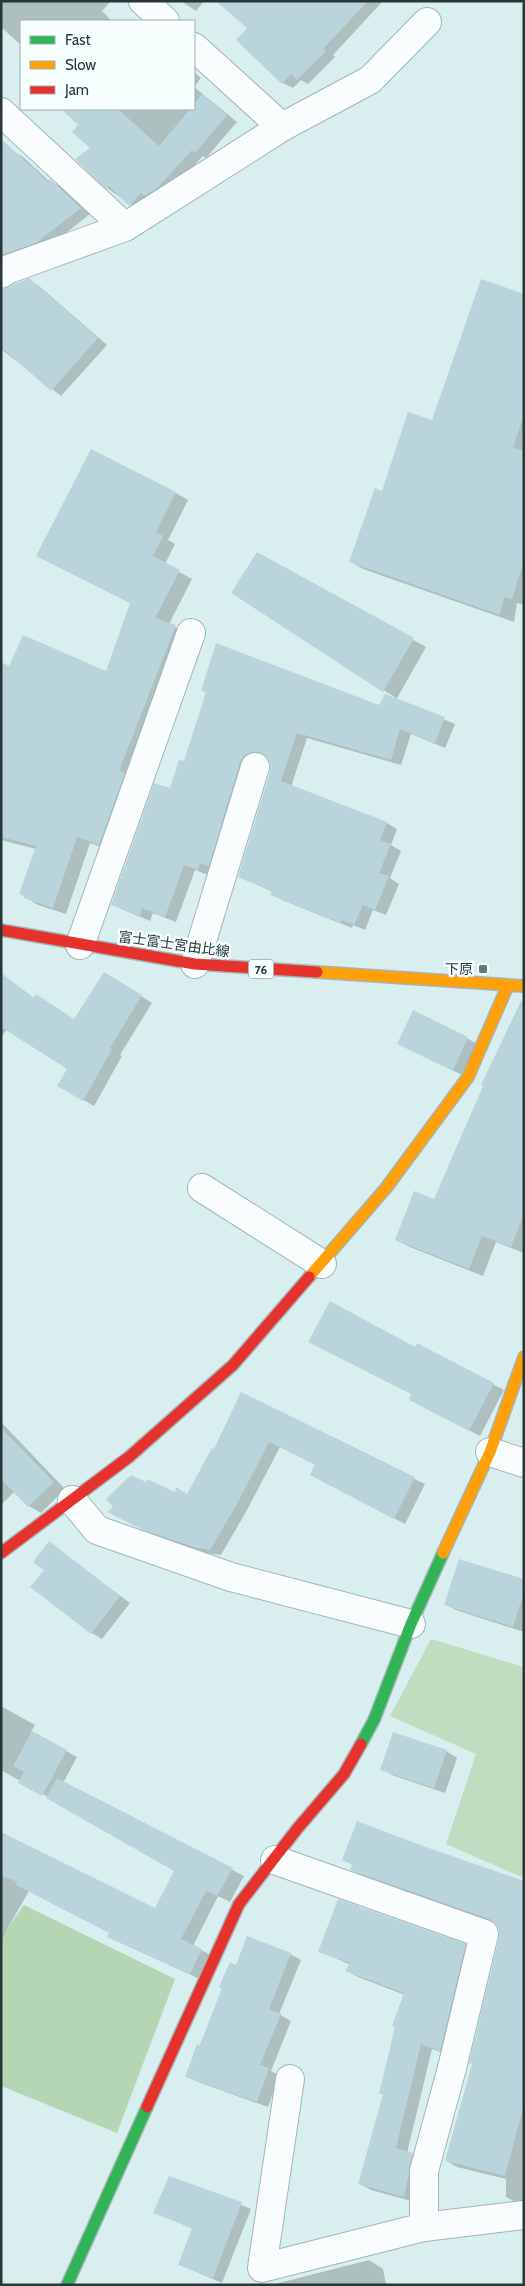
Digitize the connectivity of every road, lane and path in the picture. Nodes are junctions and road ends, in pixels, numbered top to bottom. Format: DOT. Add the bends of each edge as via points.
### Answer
graph roads {
  1 [pos="143,1"];
  2 [pos="164,20"];
  3 [pos="427,22"];
  4 [pos="195,48"];
  5 [pos="1,112"];
  6 [pos="282,127"];
  7 [pos="125,227"];
  8 [pos="1,274"];
  9 [pos="192,633"];
  10 [pos="255,766"];
  11 [pos="1,930"];
  12 [pos="80,945"];
  13 [pos="195,964"];
  14 [pos="508,985"];
  15 [pos="524,986"];
  16 [pos="202,1188"];
  17 [pos="322,1264"];
  18 [pos="524,1357"];
  19 [pos="490,1452"];
  20 [pos="524,1462"];
  21 [pos="72,1500"];
  22 [pos="4,1546"];
  23 [pos="411,1624"];
  24 [pos="275,1860"];
  25 [pos="290,2079"];
  26 [pos="524,2215"];
  27 [pos="424,2227"];
  28 [pos="67,2285"];
  1 -- 2 [label="street"];
  3 -- 6 [label="street" via="370,80"];
  4 -- 6 [label="street"];
  5 -- 7 [label="street"];
  6 -- 7 [label="street"];
  7 -- 8 [label="street"];
  9 -- 12 [label="street"];
  10 -- 13 [label="street"];
  11 -- 12 [label="street, 富士富士宮由比線 / 76"];
  12 -- 13 [label="street, 富士富士宮由比線 / 76"];
  13 -- 14 [label="street, 富士富士宮由比線 / 76"];
  14 -- 15 [label="street, 富士富士宮由比線 / 76"];
  14 -- 17 [label="street" via="468,1077 386,1188"];
  16 -- 17 [label="street"];
  17 -- 21 [label="street" via="233,1365 129,1457"];
  18 -- 19 [label="street"];
  19 -- 20 [label="street"];
  19 -- 23 [label="street"];
  21 -- 22 [label="street"];
  21 -- 23 [label="street" via="97,1530 231,1578"];
  23 -- 24 [label="street" via="374,1720 344,1774"];
  24 -- 27 [label="street" via="484,1934 424,2171"];
  24 -- 28 [label="street" via="239,1904"];
  25 -- 27 [label="street" via="262,2268"];
  26 -- 27 [label="street"];
}
